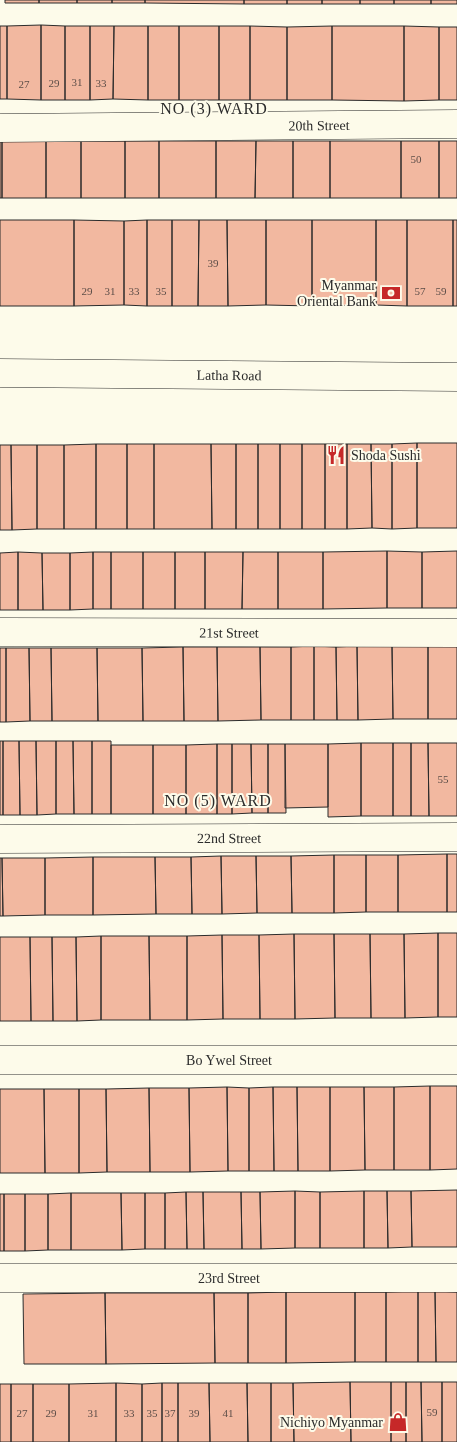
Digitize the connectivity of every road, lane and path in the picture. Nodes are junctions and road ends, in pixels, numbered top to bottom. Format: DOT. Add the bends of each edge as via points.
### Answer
graph roads {
  1 [pos="457,124"];
  2 [pos="0,128"];
  3 [pos="0,373"];
  4 [pos="457,377"];
  5 [pos="0,632"];
  6 [pos="457,633"];
  7 [pos="457,837"];
  8 [pos="0,839"];
  9 [pos="0,1060"];
  10 [pos="457,1060"];
  11 [pos="0,1278"];
  12 [pos="457,1278"];
  1 -- 2 [label="street, 20th Street"];
  3 -- 4 [label="street, Latha Road"];
  5 -- 6 [label="street, 21st Street"];
  7 -- 8 [label="street, 22nd Street"];
  9 -- 10 [label="street, Bo Ywel Street"];
  11 -- 12 [label="street, 23rd Street"];
}
